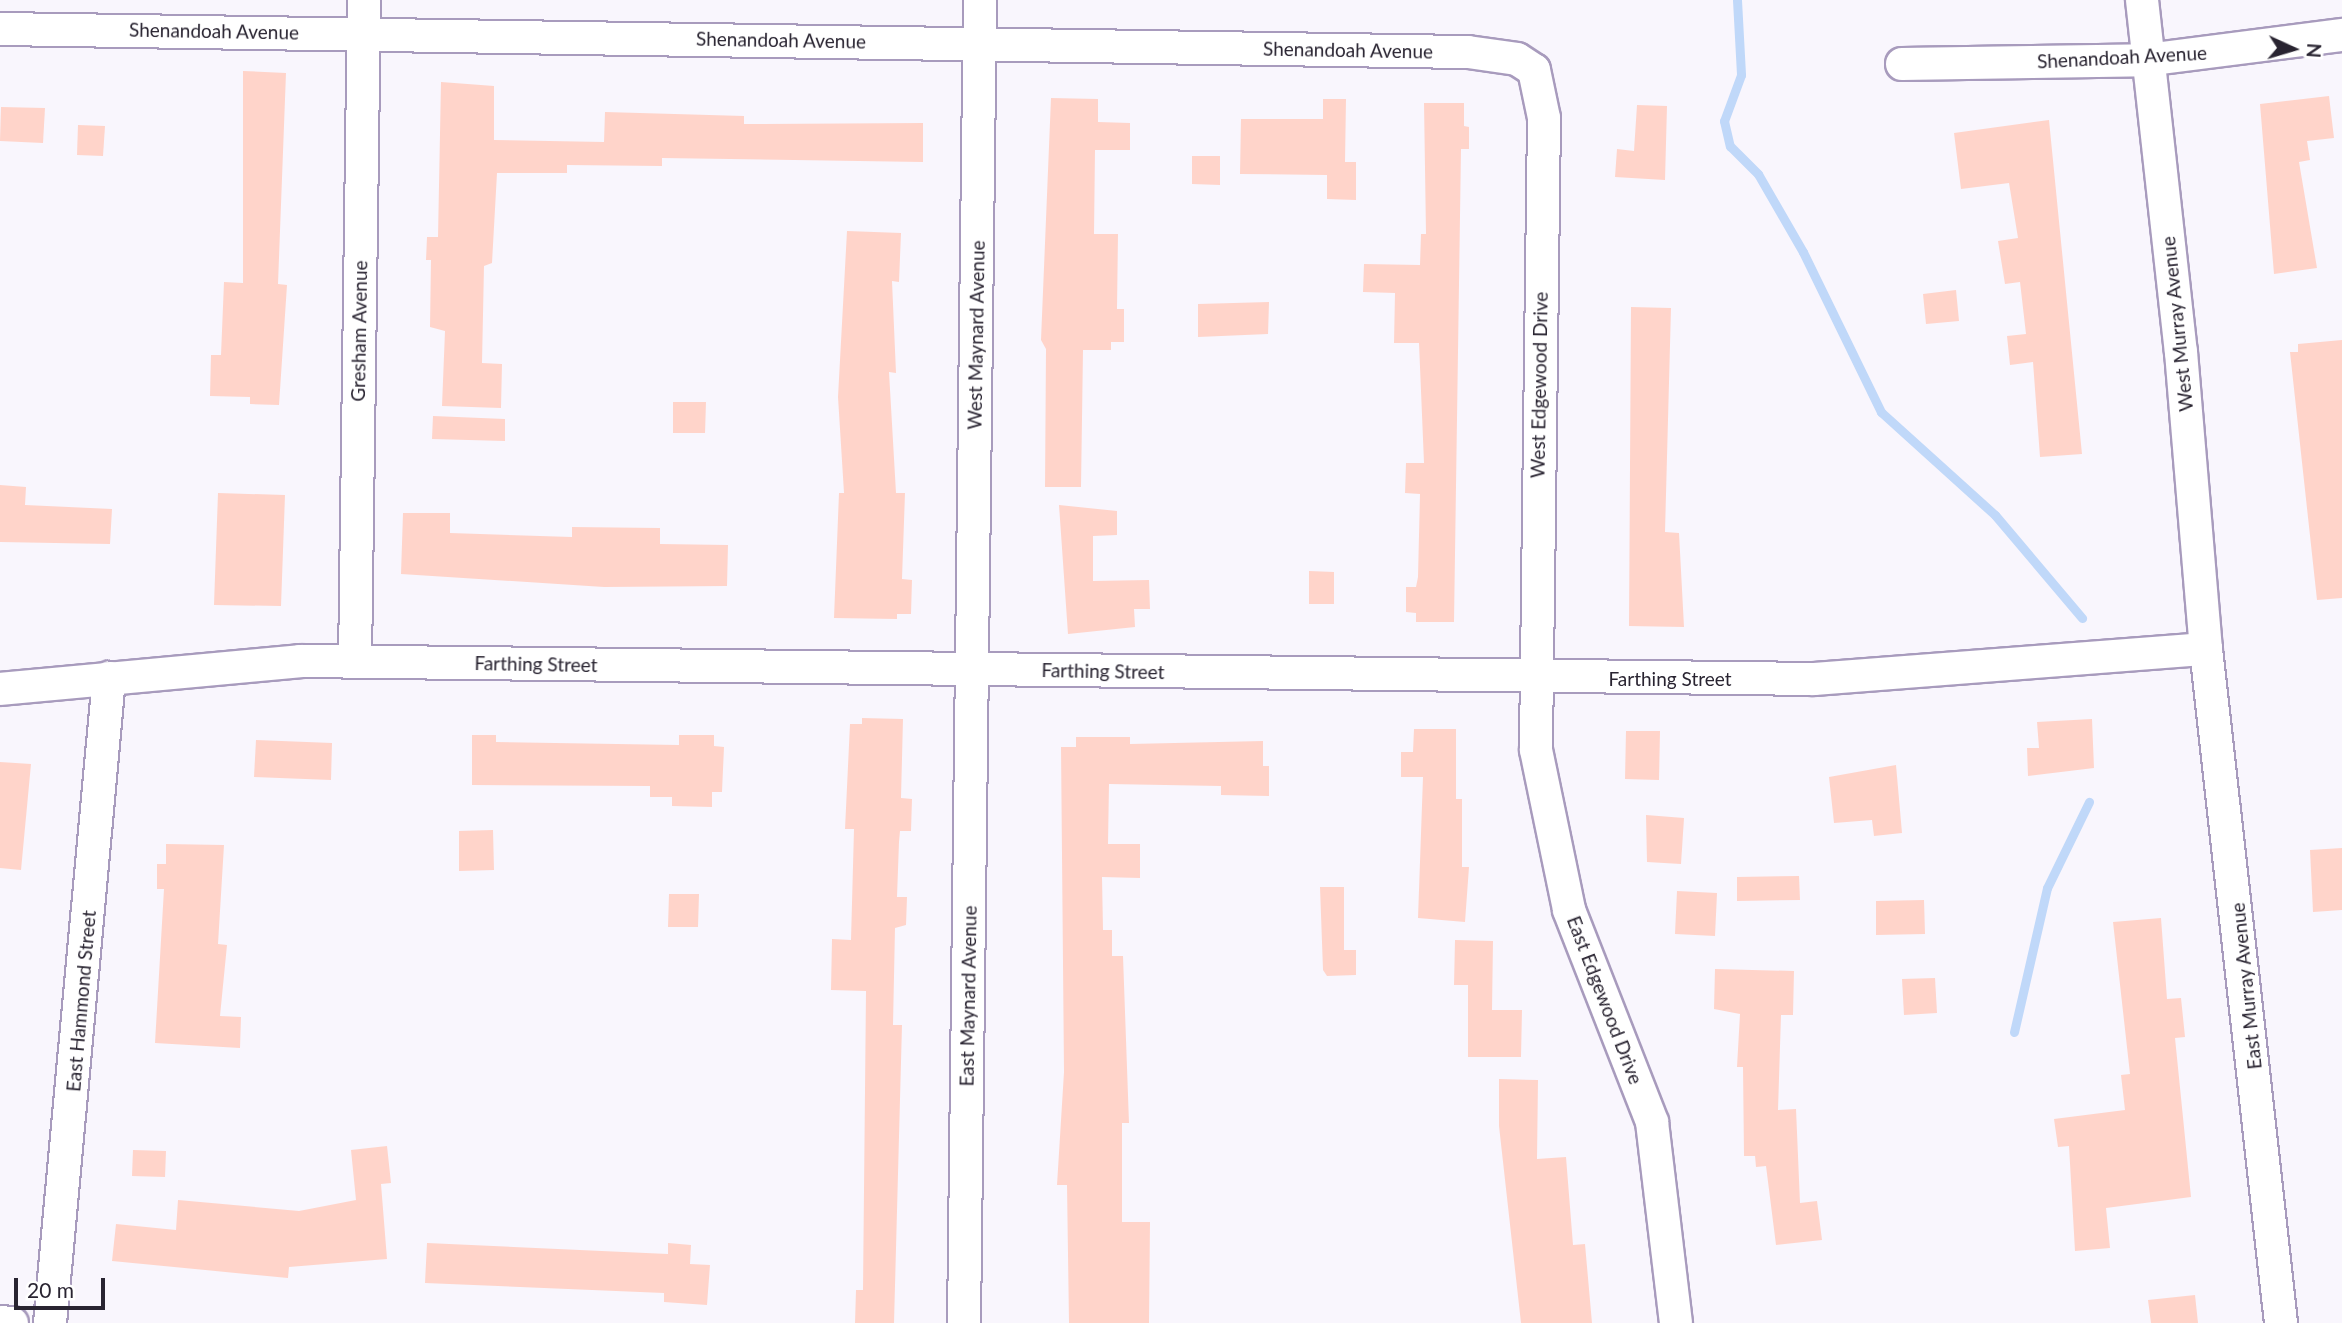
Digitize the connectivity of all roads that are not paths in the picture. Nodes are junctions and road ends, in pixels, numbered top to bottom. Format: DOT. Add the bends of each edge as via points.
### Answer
graph roads {
  1 [pos="364,0"];
  2 [pos="980,0"];
  3 [pos="2142,0"];
  4 [pos="0,29"];
  5 [pos="363,33"];
  6 [pos="2342,36"];
  7 [pos="979,43"];
  8 [pos="2147,60"];
  9 [pos="1902,64"];
  10 [pos="1542,93"];
  11 [pos="2206,649"];
  12 [pos="355,662"];
  13 [pos="973,669"];
  14 [pos="1536,677"];
  15 [pos="109,678"];
  16 [pos="0,689"];
  17 [pos="0,1322"];
  18 [pos="12,1323"];
  19 [pos="50,1323"];
  20 [pos="964,1323"];
  21 [pos="1676,1323"];
  22 [pos="2281,1323"];
  1 -- 5 [label="street, Gresham Avenue"];
  2 -- 7 [label="street, West Maynard Avenue"];
  3 -- 8 [label="street, West Murray Avenue"];
  4 -- 5 [label="street, Shenandoah Avenue"];
  5 -- 7 [label="street, Shenandoah Avenue"];
  5 -- 12 [label="street, Gresham Avenue"];
  6 -- 8 [label="street, Shenandoah Avenue"];
  7 -- 10 [label="street, Shenandoah Avenue" via="1468,52 1517,59 1534,70"];
  7 -- 13 [label="street, West Maynard Avenue"];
  8 -- 9 [label="street, Shenandoah Avenue"];
  8 -- 11 [label="street, West Murray Avenue" via="2181,352"];
  10 -- 14 [label="street, West Edgewood Drive"];
  11 -- 14 [label="street, Farthing Street" via="1814,679"];
  11 -- 22 [label="street, East Murray Avenue"];
  12 -- 13 [label="street, Farthing Street"];
  12 -- 15 [label="street, Farthing Street" via="300,661"];
  13 -- 14 [label="street, Farthing Street"];
  13 -- 20 [label="street, East Maynard Avenue"];
  14 -- 21 [label="street, East Edgewood Drive" via="1535,750 1569,910 1652,1122"];
  15 -- 16 [label="street, Farthing Street"];
  15 -- 19 [label="street, East Hammond Street"];
  17 -- 18 [label="street"];
}
